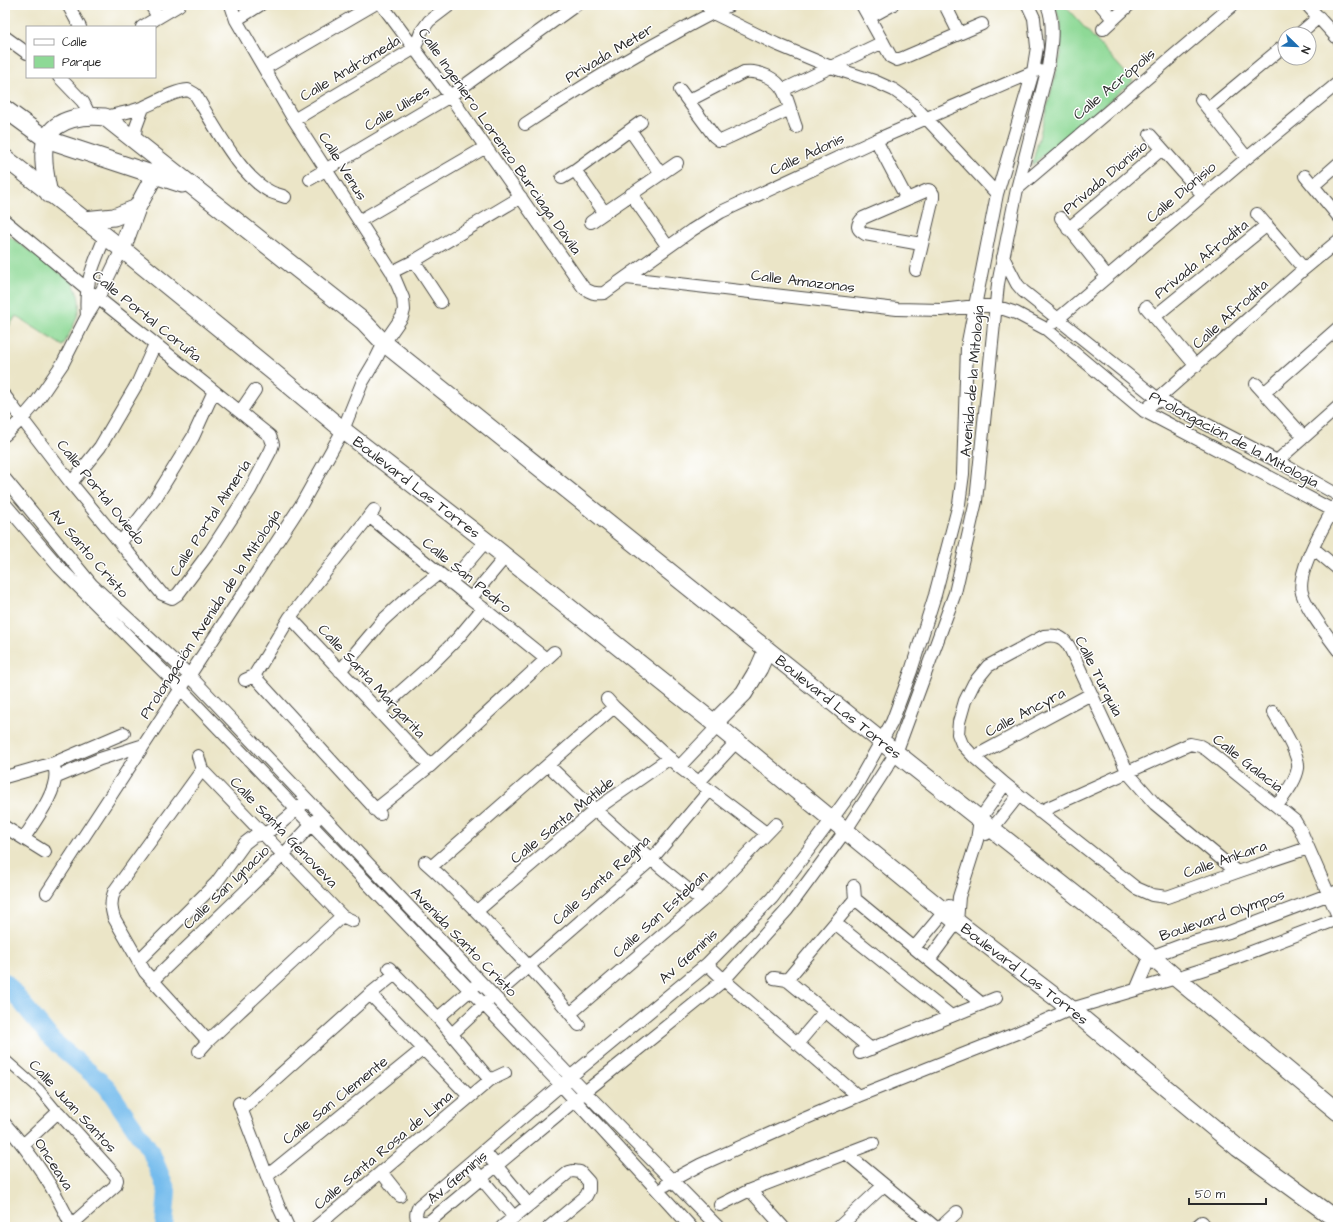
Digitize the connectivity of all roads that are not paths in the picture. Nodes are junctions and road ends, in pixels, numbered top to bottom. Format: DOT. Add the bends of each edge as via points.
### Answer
graph roads {
  1 [pos="68,5"];
  2 [pos="151,5"];
  3 [pos="179,5"];
  4 [pos="231,5"];
  5 [pos="260,5"];
  6 [pos="373,5"];
  7 [pos="382,5"];
  8 [pos="450,5"];
  9 [pos="576,5"];
  10 [pos="730,5"];
  11 [pos="862,5"];
  12 [pos="892,5"];
  13 [pos="945,5"];
  14 [pos="1028,5"];
  15 [pos="1046,5"];
  16 [pos="1101,5"];
  17 [pos="1129,5"];
  18 [pos="1233,5"];
  19 [pos="1309,7"];
  20 [pos="709,9"];
  21 [pos="158,17"];
  22 [pos="870,17"];
  23 [pos="1319,17"];
  24 [pos="1113,19"];
  25 [pos="236,20"];
  26 [pos="982,24"];
  27 [pos="79,26"];
  28 [pos="144,26"];
  29 [pos="1308,26"];
  30 [pos="1103,29"];
  31 [pos="959,34"];
  32 [pos="5,37"];
  33 [pos="1338,39"];
  34 [pos="883,42"];
  35 [pos="415,48"];
  36 [pos="1277,51"];
  37 [pos="26,52"];
  38 [pos="831,67"];
  39 [pos="1048,67"];
  40 [pos="265,68"];
  41 [pos="1033,72"];
  42 [pos="60,78"];
  43 [pos="1338,83"];
  44 [pos="680,90"];
  45 [pos="783,90"];
  46 [pos="450,96"];
  47 [pos="688,100"];
  48 [pos="143,108"];
  49 [pos="5,109"];
  50 [pos="790,109"];
  51 [pos="98,116"];
  52 [pos="926,118"];
  53 [pos="294,120"];
  54 [pos="641,122"];
  55 [pos="524,124"];
  56 [pos="796,127"];
  57 [pos="630,130"];
  58 [pos="1150,135"];
  59 [pos="46,139"];
  60 [pos="876,140"];
  61 [pos="134,141"];
  62 [pos="486,147"];
  63 [pos="1162,149"];
  64 [pos="5,158"];
  65 [pos="1246,158"];
  66 [pos="677,163"];
  67 [pos="1338,164"];
  68 [pos="158,169"];
  69 [pos="326,169"];
  70 [pos="575,170"];
  71 [pos="660,173"];
  72 [pos="1305,176"];
  73 [pos="562,178"];
  74 [pos="310,179"];
  75 [pos="1313,186"];
  76 [pos="1017,189"];
  77 [pos="49,194"];
  78 [pos="631,194"];
  79 [pos="997,194"];
  80 [pos="1203,195"];
  81 [pos="285,197"];
  82 [pos="520,197"];
  83 [pos="907,199"];
  84 [pos="137,208"];
  85 [pos="604,212"];
  86 [pos="1257,214"];
  87 [pos="1338,216"];
  88 [pos="1060,218"];
  89 [pos="84,220"];
  90 [pos="5,221"];
  91 [pos="359,221"];
  92 [pos="591,222"];
  93 [pos="1267,225"];
  94 [pos="1068,229"];
  95 [pos="105,236"];
  96 [pos="1338,241"];
  97 [pos="921,244"];
  98 [pos="668,247"];
  99 [pos="122,249"];
  100 [pos="1003,257"];
  101 [pos="414,261"];
  102 [pos="1304,269"];
  103 [pos="916,270"];
  104 [pos="392,272"];
  105 [pos="1107,276"];
  106 [pos="627,278"];
  107 [pos="87,288"];
  108 [pos="593,293"];
  109 [pos="98,298"];
  110 [pos="441,302"];
  111 [pos="976,306"];
  112 [pos="995,306"];
  113 [pos="1146,307"];
  114 [pos="87,316"];
  115 [pos="1154,317"];
  116 [pos="1058,318"];
  117 [pos="1338,328"];
  118 [pos="1046,329"];
  119 [pos="384,343"];
  120 [pos="155,344"];
  121 [pos="1196,366"];
  122 [pos="255,390"];
  123 [pos="214,391"];
  124 [pos="5,396"];
  125 [pos="1158,399"];
  126 [pos="1338,407"];
  127 [pos="1144,411"];
  128 [pos="240,412"];
  129 [pos="22,419"];
  130 [pos="343,430"];
  131 [pos="5,435"];
  132 [pos="270,436"];
  133 [pos="1304,437"];
  134 [pos="1277,461"];
  135 [pos="5,479"];
  136 [pos="71,483"];
  137 [pos="1338,495"];
  138 [pos="5,504"];
  139 [pos="1336,508"];
  140 [pos="486,541"];
  141 [pos="121,542"];
  142 [pos="1313,548"];
  143 [pos="506,556"];
  144 [pos="1338,569"];
  145 [pos="438,574"];
  146 [pos="450,583"];
  147 [pos="178,594"];
  148 [pos="471,598"];
  149 [pos="483,608"];
  150 [pos="290,617"];
  151 [pos="767,650"];
  152 [pos="1338,650"];
  153 [pos="340,670"];
  154 [pos="189,675"];
  155 [pos="181,689"];
  156 [pos="1091,694"];
  157 [pos="378,711"];
  158 [pos="1273,712"];
  159 [pos="716,724"];
  160 [pos="124,733"];
  161 [pos="737,741"];
  162 [pos="881,741"];
  163 [pos="144,744"];
  164 [pos="896,753"];
  165 [pos="198,756"];
  166 [pos="974,757"];
  167 [pos="670,758"];
  168 [pos="54,763"];
  169 [pos="274,765"];
  170 [pos="548,765"];
  171 [pos="430,766"];
  172 [pos="679,767"];
  173 [pos="202,770"];
  174 [pos="1128,773"];
  175 [pos="264,776"];
  176 [pos="5,777"];
  177 [pos="56,777"];
  178 [pos="699,782"];
  179 [pos="1005,784"];
  180 [pos="709,791"];
  181 [pos="1018,796"];
  182 [pos="307,800"];
  183 [pos="1277,806"];
  184 [pos="296,810"];
  185 [pos="595,810"];
  186 [pos="1039,812"];
  187 [pos="321,815"];
  188 [pos="832,819"];
  189 [pos="776,824"];
  190 [pos="986,824"];
  191 [pos="311,825"];
  192 [pos="5,827"];
  193 [pos="846,830"];
  194 [pos="766,833"];
  195 [pos="264,834"];
  196 [pos="24,838"];
  197 [pos="1308,848"];
  198 [pos="45,852"];
  199 [pos="283,855"];
  200 [pos="651,860"];
  201 [pos="1236,872"];
  202 [pos="854,886"];
  203 [pos="47,893"];
  204 [pos="1333,893"];
  205 [pos="1152,895"];
  206 [pos="855,899"];
  207 [pos="702,901"];
  208 [pos="477,911"];
  209 [pos="1338,916"];
  210 [pos="951,917"];
  211 [pos="1338,919"];
  212 [pos="834,923"];
  213 [pos="914,948"];
  214 [pos="1150,957"];
  215 [pos="929,960"];
  216 [pos="138,961"];
  217 [pos="707,964"];
  218 [pos="528,966"];
  219 [pos="774,978"];
  220 [pos="1176,978"];
  221 [pos="724,980"];
  222 [pos="787,980"];
  223 [pos="152,981"];
  224 [pos="480,982"];
  225 [pos="506,986"];
  226 [pos="470,990"];
  227 [pos="1136,990"];
  228 [pos="370,994"];
  229 [pos="493,996"];
  230 [pos="996,998"];
  231 [pos="483,1004"];
  232 [pos="982,1004"];
  233 [pos="1071,1009"];
  234 [pos="825,1011"];
  235 [pos="570,1014"];
  236 [pos="951,1016"];
  237 [pos="438,1018"];
  238 [pos="579,1026"];
  239 [pos="452,1034"];
  240 [pos="208,1041"];
  241 [pos="797,1044"];
  242 [pos="423,1049"];
  243 [pos="199,1051"];
  244 [pos="5,1059"];
  245 [pos="505,1073"];
  246 [pos="490,1080"];
  247 [pos="565,1081"];
  248 [pos="580,1096"];
  249 [pos="858,1096"];
  250 [pos="470,1097"];
  251 [pos="58,1112"];
  252 [pos="1338,1112"];
  253 [pos="5,1125"];
  254 [pos="873,1143"];
  255 [pos="23,1145"];
  256 [pos="484,1151"];
  257 [pos="846,1153"];
  258 [pos="469,1164"];
  259 [pos="496,1166"];
  260 [pos="381,1172"];
  261 [pos="267,1176"];
  262 [pos="481,1178"];
  263 [pos="672,1180"];
  264 [pos="884,1185"];
  265 [pos="750,1190"];
  266 [pos="659,1191"];
  267 [pos="400,1196"];
  268 [pos="529,1205"];
  269 [pos="720,1205"];
  270 [pos="956,1212"];
  271 [pos="514,1217"];
  272 [pos="1338,1221"];
  273 [pos="70,1226"];
  274 [pos="288,1227"];
  275 [pos="316,1227"];
  276 [pos="502,1227"];
  277 [pos="549,1227"];
  278 [pos="691,1227"];
  279 [pos="718,1227"];
  280 [pos="783,1227"];
  281 [pos="839,1227"];
  282 [pos="935,1227"];
  283 [pos="941,1227"];
  284 [pos="1196,1227"];
  285 [pos="1206,1227"];
  1 -- 27 [label="street"];
  2 -- 21 [label="street"];
  3 -- 21 [label="street"];
  4 -- 25 [label="street, Calle Venus"];
  5 -- 25 [label="street"];
  6 -- 40 [label="street"];
  7 -- 35 [label="street, Calle Ingeniero Lorenzo Burciaga Dávila"];
  8 -- 35 [label="street, Calle Andrómeda" via="429,21 421,32"];
  9 -- 46 [label="street, Calle Ulises"];
  10 -- 20 [label="street, Privada Meter"];
  11 -- 22 [label="street"];
  12 -- 22 [label="street"];
  13 -- 31 [label="street"];
  14 -- 41 [label="street, Avenida de la Mitología" via="1034,18 1037,47"];
  15 -- 39 [label="street, Avenida de la Mitología" via="1051,24"];
  16 -- 24 [label="street"];
  17 -- 24 [label="street"];
  18 -- 76 [label="street, Calle Acrópolis"];
  19 -- 23 [label="street"];
  20 -- 38 [label="street" via="776,44"];
  20 -- 55 [label="street, Privada Meter"];
  21 -- 28 [label="street"];
  22 -- 34 [label="street"];
  23 -- 29 [label="street"];
  23 -- 33 [label="street"];
  24 -- 30 [label="street"];
  25 -- 40 [label="street, Calle Venus"];
  26 -- 31 [label="street"];
  31 -- 34 [label="street" via="897,60 891,57"];
  32 -- 37 [label="street"];
  34 -- 38 [label="street"];
  35 -- 46 [label="street, Calle Ingeniero Lorenzo Burciaga Dávila"];
  35 -- 53 [label="street, Calle Andrómeda"];
  36 -- 65 [label="street" via="1205,105"];
  38 -- 45 [label="street"];
  38 -- 52 [label="street" via="874,80 894,90 911,102"];
  39 -- 41 [label="street, Calle Adonis"];
  39 -- 76 [label="street, Avenida de la Mitología"];
  40 -- 53 [label="street, Calle Venus"];
  41 -- 52 [label="street, Calle Adonis"];
  41 -- 79 [label="street, Avenida de la Mitología"];
  42 -- 51 [label="street"];
  43 -- 65 [label="street, Calle Dionisio"];
  44 -- 47 [label="street"];
  45 -- 47 [label="street" via="768,76 751,71 744,72"];
  45 -- 50 [label="street"];
  46 -- 62 [label="street, Calle Ingeniero Lorenzo Burciaga Dávila"];
  46 -- 69 [label="street, Calle Ulises"];
  47 -- 50 [label="street" via="719,140"];
  48 -- 51 [label="street"];
  48 -- 61 [label="street"];
  48 -- 81 [label="street" via="184,90 192,92 236,159 251,176 270,191"];
  49 -- 59 [label="main road, Boulevard Las Torres"];
  50 -- 56 [label="street"];
  51 -- 59 [label="main road" via="64,122"];
  51 -- 61 [label="main road, Boulevard Las Torres"];
  52 -- 60 [label="street, Calle Adonis"];
  52 -- 79 [label="street"];
  53 -- 69 [label="street, Calle Venus"];
  54 -- 57 [label="street"];
  57 -- 70 [label="street"];
  57 -- 71 [label="street"];
  58 -- 63 [label="street, Privada Dionisio"];
  59 -- 68 [label="main road, Boulevard Las Torres"];
  59 -- 77 [label="main road" via="44,173"];
  60 -- 83 [label="street"];
  60 -- 98 [label="street, Calle Adonis" via="721,212"];
  61 -- 68 [label="main road, Boulevard Las Torres"];
  62 -- 82 [label="street, Calle Ingeniero Lorenzo Burciaga Dávila"];
  62 -- 91 [label="street"];
  63 -- 80 [label="street, Privada Dionisio"];
  63 -- 94 [label="street, Privada Dionisio"];
  64 -- 77 [label="main road, Boulevard Las Torres"];
  65 -- 80 [label="street, Calle Dionisio"];
  66 -- 71 [label="street"];
  67 -- 75 [label="street"];
  68 -- 84 [label="main road"];
  68 -- 119 [label="main road, Boulevard Las Torres" via="193,188 363,321"];
  69 -- 74 [label="street, Calle Ulises"];
  69 -- 91 [label="street, Calle Venus"];
  70 -- 73 [label="street"];
  70 -- 85 [label="street"];
  71 -- 78 [label="street"];
  72 -- 75 [label="street"];
  75 -- 87 [label="street"];
  76 -- 100 [label="street, Avenida de la Mitología"];
  77 -- 89 [label="main road, Boulevard Las Torres"];
  78 -- 85 [label="street"];
  78 -- 98 [label="street"];
  79 -- 111 [label="street, Avenida de la Mitología"];
  80 -- 105 [label="street, Calle Dionisio"];
  82 -- 101 [label="street"];
  82 -- 108 [label="street, Calle Ingeniero Lorenzo Burciaga Dávila" via="583,287"];
  83 -- 97 [label="street" via="928,190 933,194"];
  83 -- 97 [label="street" via="863,218 858,227 865,234"];
  84 -- 89 [label="main road" via="114,217"];
  84 -- 99 [label="main road"];
  85 -- 92 [label="street"];
  86 -- 93 [label="street, Privada Afrodita"];
  88 -- 94 [label="street, Privada Dionisio"];
  89 -- 95 [label="main road, Boulevard Las Torres"];
  90 -- 107 [label="street, Calle Portal Coruña"];
  91 -- 104 [label="street, Calle Venus"];
  93 -- 102 [label="street, Privada Afrodita"];
  93 -- 115 [label="street, Privada Afrodita"];
  94 -- 105 [label="street, Privada Dionisio"];
  95 -- 99 [label="main road, Boulevard Las Torres"];
  95 -- 107 [label="street"];
  96 -- 102 [label="street, Calle Afrodita"];
  97 -- 103 [label="street"];
  98 -- 106 [label="street, Calle Adonis"];
  99 -- 109 [label="street"];
  99 -- 130 [label="main road, Boulevard Las Torres"];
  100 -- 112 [label="street, Avenida de la Mitología"];
  100 -- 116 [label="street, Prolongación de la Mitología" via="1023,292"];
  101 -- 104 [label="street"];
  101 -- 110 [label="street"];
  102 -- 121 [label="street, Calle Afrodita"];
  104 -- 119 [label="street, Calle Venus" via="403,298 404,310"];
  105 -- 116 [label="street, Calle Dionisio"];
  106 -- 108 [label="street, Calle Adonis" via="604,293"];
  106 -- 111 [label="street, Calle Amazonas" via="897,308 941,310"];
  107 -- 109 [label="street, Calle Portal Coruña"];
  107 -- 114 [label="street"];
  109 -- 114 [label="street"];
  109 -- 120 [label="street, Calle Portal Coruña"];
  111 -- 112 [label="street, Prolongación de la Mitología"];
  111 -- 162 [label="street, Avenida de la Mitología" via="967,347 963,474 959,504 935,595 911,671 892,722"];
  112 -- 118 [label="street, Prolongación de la Mitología" via="1016,313"];
  112 -- 164 [label="street, Avenida de la Mitología" via="976,501 955,592"];
  113 -- 115 [label="street, Privada Afrodita"];
  114 -- 129 [label="street" via="50,384"];
  115 -- 121 [label="street, Privada Afrodita"];
  116 -- 118 [label="street, Calle Dionisio"];
  116 -- 125 [label="street, Prolongación de la Mitología"];
  117 -- 133 [label="street" via="1260,389"];
  118 -- 127 [label="street, Prolongación de la Mitología"];
  119 -- 130 [label="street, Prolongación Avenida de la Mitología" via="362,383"];
  119 -- 151 [label="main road, Boulevard Las Torres"];
  120 -- 123 [label="street, Calle Portal Coruña"];
  120 -- 136 [label="street" via="138,382 100,446"];
  121 -- 125 [label="street, Calle Afrodita"];
  122 -- 128 [label="street"];
  123 -- 128 [label="street, Calle Portal Coruña"];
  123 -- 141 [label="street" via="189,444 156,497"];
  124 -- 129 [label="street, Calle Portal Oviedo"];
  125 -- 127 [label="street, Calle Afrodita"];
  125 -- 134 [label="street, Prolongación de la Mitología"];
  126 -- 133 [label="street"];
  127 -- 139 [label="street, Prolongación de la Mitología"];
  128 -- 132 [label="street, Calle Portal Coruña"];
  129 -- 131 [label="street"];
  129 -- 136 [label="street, Calle Portal Oviedo"];
  130 -- 140 [label="main road, Boulevard Las Torres"];
  130 -- 154 [label="street, Prolongación Avenida de la Mitología" via="301,505"];
  132 -- 147 [label="street, Calle Portal Almería" via="273,444 271,450 250,490 211,550"];
  133 -- 134 [label="street"];
  134 -- 137 [label="street, Prolongación de la Mitología"];
  135 -- 154 [label="street, Av Santo Cristo" via="92,585"];
  136 -- 141 [label="street, Calle Portal Oviedo"];
  138 -- 155 [label="street, Av Santo Cristo" via="59,567"];
  139 -- 142 [label="street"];
  140 -- 143 [label="main road, Boulevard Las Torres"];
  140 -- 146 [label="street"];
  141 -- 147 [label="street, Calle Portal Oviedo" via="162,594 172,598"];
  142 -- 144 [label="street"];
  142 -- 152 [label="street" via="1301,578 1301,592"];
  143 -- 148 [label="street"];
  143 -- 159 [label="main road, Boulevard Las Torres"];
  145 -- 146 [label="street, Calle San Pedro"];
  145 -- 150 [label="street, Calle San Pedro" via="371,512"];
  145 -- 153 [label="street" via="383,620"];
  146 -- 148 [label="street, Calle San Pedro"];
  148 -- 149 [label="street, Calle San Pedro"];
  149 -- 157 [label="street" via="431,665"];
  149 -- 171 [label="street, Calle San Pedro" via="550,656"];
  150 -- 153 [label="street, Calle Santa Margarita"];
  150 -- 171 [label="street, Calle San Pedro" via="249,678 378,812"];
  151 -- 159 [label="main road, Boulevard Las Torres" via="744,693"];
  151 -- 162 [label="main road, Boulevard Las Torres"];
  153 -- 157 [label="street, Calle Santa Margarita"];
  154 -- 155 [label="street, Prolongación Avenida de la Mitología"];
  154 -- 169 [label="street, Avenida Santo Cristo"];
  155 -- 163 [label="street, Prolongación Avenida de la Mitología"];
  155 -- 175 [label="street, Avenida Santo Cristo"];
  156 -- 166 [label="street, Calle Ancyra"];
  156 -- 166 [label="street, Calle Turquia" via="1068,642 1062,637 1044,636 988,666 974,683 959,722 958,734 962,744"];
  156 -- 174 [label="street, Calle Turquia"];
  157 -- 171 [label="street, Calle Santa Margarita"];
  158 -- 183 [label="street" via="1293,748 1298,768 1294,780"];
  159 -- 161 [label="main road, Boulevard Las Torres"];
  159 -- 172 [label="street"];
  160 -- 168 [label="street"];
  161 -- 178 [label="street"];
  161 -- 188 [label="main road, Boulevard Las Torres"];
  162 -- 164 [label="main road, Boulevard Las Torres"];
  162 -- 188 [label="street, Av Geminis" via="856,786"];
  163 -- 177 [label="street"];
  163 -- 203 [label="street, Prolongación Avenida de la Mitología"];
  164 -- 190 [label="main road, Boulevard Las Torres"];
  164 -- 193 [label="street, Av Geminis"];
  165 -- 173 [label="street, Calle Santa Genoveva"];
  166 -- 179 [label="street, Calle Turquia"];
  167 -- 170 [label="street" via="611,703"];
  167 -- 172 [label="street"];
  167 -- 185 [label="street, Calle Santa Matilde"];
  168 -- 176 [label="street"];
  168 -- 177 [label="street"];
  169 -- 175 [label="street"];
  169 -- 182 [label="street, Avenida Santo Cristo"];
  170 -- 185 [label="street"];
  170 -- 208 [label="street" via="428,865"];
  172 -- 178 [label="street"];
  173 -- 195 [label="street, Calle Santa Genoveva"];
  173 -- 216 [label="street" via="111,899 114,918"];
  174 -- 183 [label="street, Calle Galacia" via="1190,744 1200,746"];
  174 -- 186 [label="street, Calle Galacia"];
  174 -- 201 [label="street, Calle Turquia" via="1155,804"];
  175 -- 184 [label="street, Avenida Santo Cristo"];
  177 -- 196 [label="street" via="50,794"];
  178 -- 180 [label="street"];
  179 -- 181 [label="street, Calle Turquia"];
  179 -- 190 [label="street"];
  180 -- 194 [label="street"];
  180 -- 200 [label="street, Calle Santa Regina"];
  181 -- 186 [label="street, Calle Turquia"];
  181 -- 190 [label="street"];
  182 -- 184 [label="street, Calle San Ignacio"];
  182 -- 187 [label="street, Avenida Santo Cristo"];
  183 -- 197 [label="street, Calle Galacia" via="1295,821"];
  184 -- 191 [label="street, Avenida Santo Cristo"];
  184 -- 195 [label="street, Calle San Ignacio"];
  185 -- 200 [label="street"];
  185 -- 208 [label="street, Calle Santa Matilde"];
  186 -- 205 [label="street, Calle Turquia" via="1136,888"];
  187 -- 191 [label="street, Calle San Ignacio"];
  187 -- 224 [label="street, Avenida Santo Cristo"];
  188 -- 193 [label="main road, Boulevard Las Torres"];
  188 -- 217 [label="street, Av Geminis" via="772,898"];
  189 -- 194 [label="street, Calle San Esteban"];
  190 -- 210 [label="street" via="977,840"];
  190 -- 214 [label="main road, Boulevard Las Torres" via="1130,938"];
  191 -- 199 [label="street, Calle San Ignacio"];
  191 -- 226 [label="street, Avenida Santo Cristo"];
  192 -- 196 [label="street"];
  193 -- 210 [label="main road, Boulevard Las Torres"];
  193 -- 221 [label="street, Av Geminis" via="787,910"];
  194 -- 207 [label="street, Calle San Esteban"];
  195 -- 199 [label="street, Calle Santa Genoveva"];
  195 -- 216 [label="street, Calle San Ignacio" via="254,836 245,843 216,883"];
  196 -- 198 [label="street"];
  197 -- 201 [label="street, Calle Ankara"];
  197 -- 204 [label="street, Calle Galacia"];
  199 -- 223 [label="street, Calle San Ignacio"];
  199 -- 240 [label="street, Calle Santa Genoveva" via="348,918"];
  200 -- 207 [label="street"];
  200 -- 218 [label="street, Calle Santa Regina"];
  201 -- 205 [label="street, Calle Ankara" via="1168,897"];
  202 -- 206 [label="street"];
  204 -- 209 [label="street, Calle Galacia"];
  204 -- 214 [label="street, Boulevard Olympos" via="1229,932"];
  206 -- 212 [label="street"];
  206 -- 213 [label="street"];
  207 -- 235 [label="street, Calle San Esteban"];
  208 -- 218 [label="street"];
  210 -- 213 [label="street"];
  210 -- 215 [label="street"];
  210 -- 233 [label="main road, Boulevard Las Torres"];
  211 -- 220 [label="street"];
  212 -- 222 [label="street"];
  212 -- 236 [label="street"];
  213 -- 215 [label="street"];
  214 -- 220 [label="main road, Boulevard Las Torres"];
  214 -- 227 [label="street, Boulevard Olympos"];
  215 -- 232 [label="street"];
  216 -- 223 [label="street"];
  217 -- 221 [label="street"];
  217 -- 247 [label="street, Av Geminis"];
  218 -- 225 [label="street, Calle Santa Regina"];
  218 -- 235 [label="street"];
  219 -- 222 [label="street"];
  220 -- 227 [label="street"];
  220 -- 252 [label="main road, Boulevard Las Torres"];
  221 -- 241 [label="street"];
  221 -- 248 [label="street, Av Geminis"];
  222 -- 234 [label="street"];
  223 -- 240 [label="street"];
  224 -- 226 [label="street"];
  224 -- 229 [label="street, Avenida Santo Cristo"];
  226 -- 231 [label="street, Avenida Santo Cristo"];
  226 -- 237 [label="street"];
  227 -- 233 [label="street"];
  228 -- 237 [label="street" via="392,971"];
  228 -- 242 [label="street, Calle Santa Rosa de Lima"];
  228 -- 261 [label="street" via="240,1106"];
  229 -- 231 [label="street"];
  229 -- 247 [label="street, Avenida Santo Cristo"];
  230 -- 232 [label="street"];
  231 -- 239 [label="street"];
  231 -- 247 [label="street, Avenida Santo Cristo"];
  232 -- 236 [label="street"];
  233 -- 249 [label="street"];
  233 -- 272 [label="main road, Boulevard Las Torres" via="1238,1148"];
  234 -- 236 [label="street" via="865,1051"];
  234 -- 241 [label="street"];
  235 -- 238 [label="street"];
  237 -- 239 [label="street"];
  239 -- 246 [label="street"];
  240 -- 243 [label="street, Calle Santa Genoveva"];
  241 -- 249 [label="street"];
  242 -- 250 [label="street, Calle Santa Rosa de Lima"];
  242 -- 261 [label="street, Calle San Clemente"];
  244 -- 251 [label="street, Calle Juan Santos" via="39,1089"];
  245 -- 246 [label="street, Calle Santa Rosa de Lima"];
  246 -- 250 [label="street, Calle Santa Rosa de Lima"];
  247 -- 248 [label="street, Avenida Santo Cristo"];
  247 -- 256 [label="street, Av Geminis"];
  248 -- 259 [label="street, Av Geminis"];
  248 -- 263 [label="street, Avenida Santo Cristo"];
  248 -- 266 [label="street, Avenida Santo Cristo"];
  249 -- 263 [label="street" via="764,1136"];
  250 -- 260 [label="street, Calle Santa Rosa de Lima"];
  251 -- 255 [label="street"];
  251 -- 273 [label="street, Calle Juan Santos" via="117,1180 115,1186"];
  253 -- 255 [label="street, Onceava"];
  254 -- 257 [label="street"];
  255 -- 273 [label="street, Onceava" via="63,1208"];
  256 -- 258 [label="street, Av Geminis"];
  256 -- 259 [label="street"];
  257 -- 264 [label="street"];
  257 -- 265 [label="street"];
  258 -- 262 [label="street"];
  258 -- 262 [label="street, Av Geminis" via="419,1206 416,1212 418,1219 424,1223 430,1221"];
  259 -- 262 [label="street, Av Geminis"];
  259 -- 268 [label="street"];
  260 -- 267 [label="street"];
  260 -- 275 [label="street, Calle Santa Rosa de Lima"];
  261 -- 274 [label="street"];
  262 -- 271 [label="street"];
  263 -- 266 [label="street"];
  263 -- 279 [label="street, Avenida Santo Cristo"];
  264 -- 281 [label="street"];
  264 -- 282 [label="street"];
  265 -- 269 [label="street"];
  265 -- 280 [label="street"];
  266 -- 278 [label="street, Avenida Santo Cristo"];
  268 -- 271 [label="street"];
  268 -- 277 [label="street" via="569,1172 580,1172 589,1182 586,1196"];
  270 -- 283 [label="street"];
  271 -- 276 [label="street"];
  284 -- 285 [label="street" via="1202,1222"];
}
